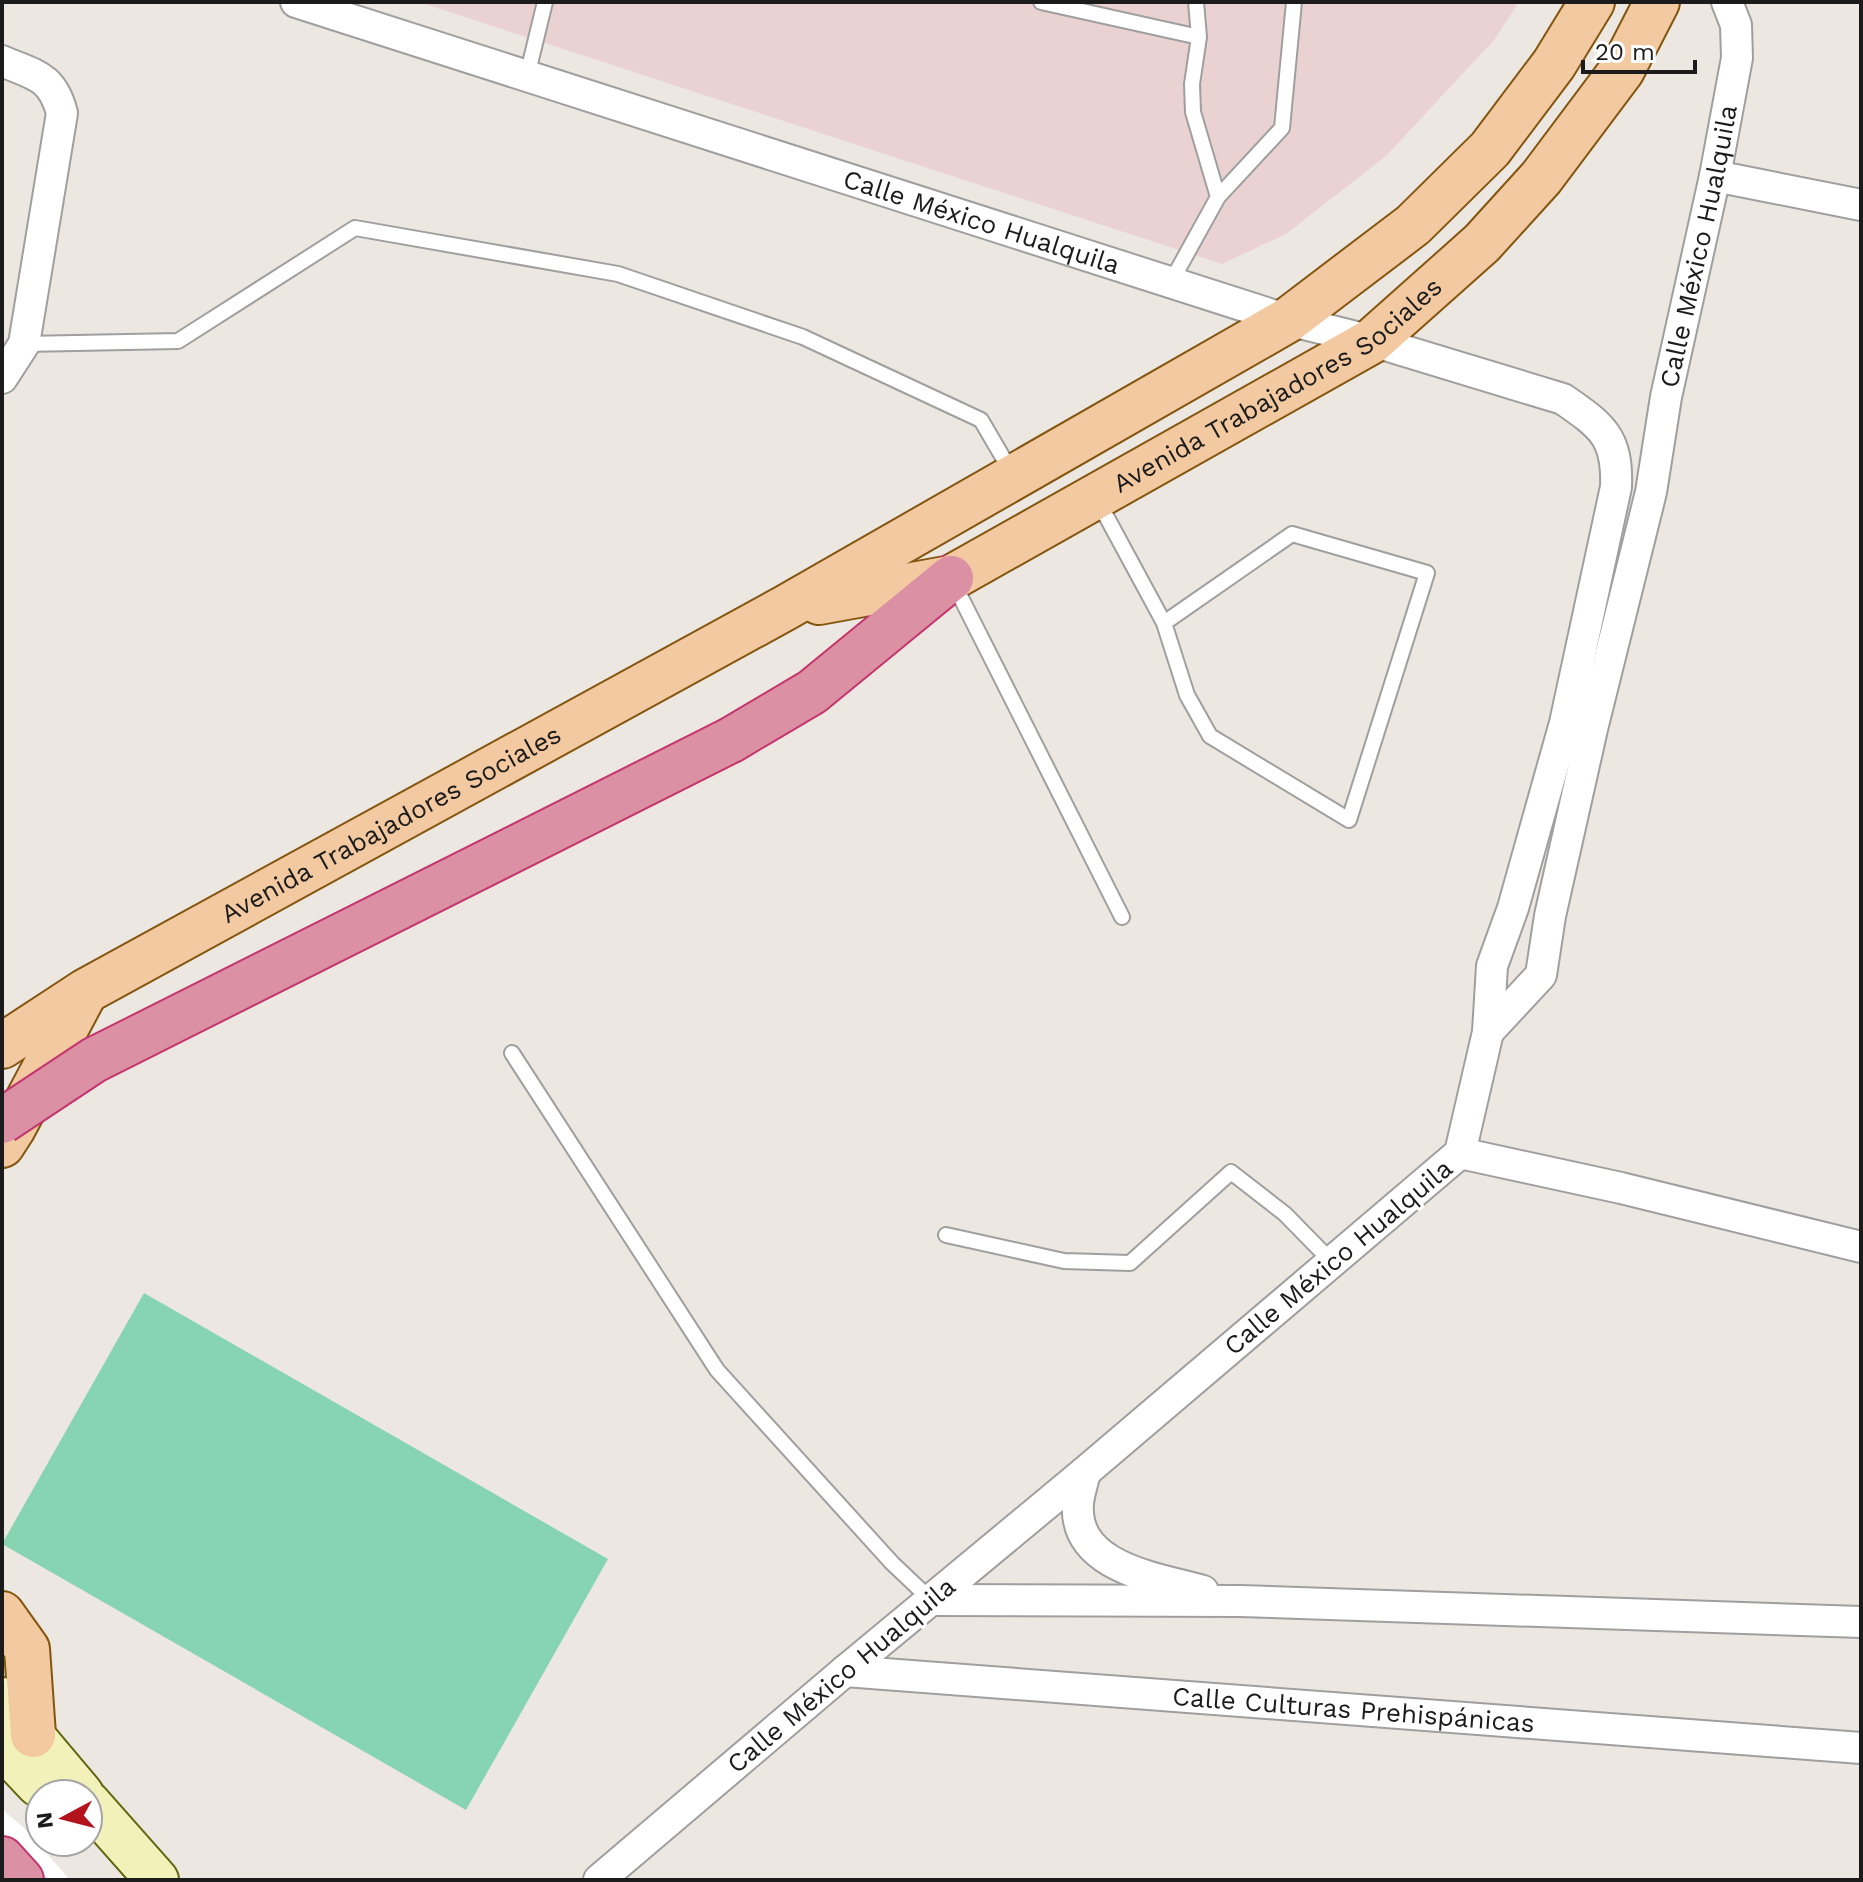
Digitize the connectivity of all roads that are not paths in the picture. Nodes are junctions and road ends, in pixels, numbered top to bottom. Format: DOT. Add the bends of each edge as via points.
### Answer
graph roads {
  1 [pos="296,2"];
  2 [pos="545,2"];
  3 [pos="1041,2"];
  4 [pos="1196,2"];
  5 [pos="1294,2"];
  6 [pos="1592,2"];
  7 [pos="1657,2"];
  8 [pos="1727,2"];
  9 [pos="1199,37"];
  10 [pos="2,61"];
  11 [pos="527,76"];
  12 [pos="1715,176"];
  13 [pos="1218,197"];
  14 [pos="1861,205"];
  15 [pos="1171,282"];
  16 [pos="1288,320"];
  17 [pos="1372,341"];
  18 [pos="24,344"];
  19 [pos="2,378"];
  20 [pos="1014,477"];
  21 [pos="1616,487"];
  22 [pos="1651,492"];
  23 [pos="1096,497"];
  24 [pos="951,578"];
  25 [pos="785,608"];
  26 [pos="1164,623"];
  27 [pos="1578,726"];
  28 [pos="1513,908"];
  29 [pos="1550,916"];
  30 [pos="1122,917"];
  31 [pos="86,991"];
  32 [pos="1488,1032"];
  33 [pos="2,1046"];
  34 [pos="512,1053"];
  35 [pos="2,1121"];
  36 [pos="2,1145"];
  37 [pos="1460,1153"];
  38 [pos="946,1235"];
  39 [pos="1861,1247"];
  40 [pos="1332,1262"];
  41 [pos="1085,1472"];
  42 [pos="931,1600"];
  43 [pos="1240,1601"];
  44 [pos="2,1614"];
  45 [pos="1861,1622"];
  46 [pos="845,1671"];
  47 [pos="2,1699"];
  48 [pos="18,1741"];
  49 [pos="1861,1748"];
  50 [pos="35,1778"];
  51 [pos="63,1778"];
  52 [pos="104,1820"];
  53 [pos="2,1859"];
  54 [pos="21,1880"];
  55 [pos="157,1880"];
  56 [pos="599,1880"];
  1 -- 11 [label="street, Calle México Hualquila"];
  2 -- 11 [label="lane"];
  3 -- 9 [label="lane"];
  4 -- 9 [label="lane"];
  5 -- 13 [label="lane" via="1282,128"];
  6 -- 16 [label="main road, Avenida Trabajadores Sociales" via="1554,64 1490,149 1413,225"];
  7 -- 17 [label="main road, Avenida Trabajadores Sociales" via="1622,70 1541,178 1482,243"];
  8 -- 12 [label="street, Calle México Hualquila" via="1736,25 1737,58"];
  9 -- 13 [label="lane" via="1193,112"];
  10 -- 18 [label="street" via="43,79 57,94 62,113"];
  11 -- 15 [label="street, Calle México Hualquila"];
  12 -- 14 [label="street"];
  12 -- 22 [label="street, Calle México Hualquila" via="1666,397"];
  13 -- 15 [label="lane"];
  15 -- 16 [label="street, Calle México Hualquila"];
  16 -- 17 [label="street, Calle México Hualquila"];
  16 -- 20 [label="main road, Avenida Trabajadores Sociales"];
  17 -- 21 [label="street, Calle México Hualquila" via="1563,399 1608,437 1617,462"];
  17 -- 23 [label="main road, Avenida Trabajadores Sociales"];
  18 -- 19 [label="street"];
  18 -- 20 [label="lane" via="178,341 355,228 618,274 803,337 981,420"];
  20 -- 25 [label="main road, Avenida Trabajadores Sociales"];
  21 -- 22 [label="street"];
  21 -- 27 [label="street, Calle México Hualquila"];
  22 -- 27 [label="street, Calle México Hualquila"];
  23 -- 24 [label="main road, Avenida Trabajadores Sociales"];
  23 -- 26 [label="lane"];
  24 -- 25 [label="main road, Avenida Trabajadores Sociales"];
  24 -- 30 [label="lane"];
  24 -- 35 [label="highway, bridge" via="812,692 731,740 94,1060"];
  25 -- 31 [label="main road, Avenida Trabajadores Sociales"];
  26 -- 26 [label="lane" via="1187,695 1210,736 1349,820 1427,573 1292,534"];
  27 -- 28 [label="street, Calle México Hualquila"];
  27 -- 29 [label="street, Calle México Hualquila"];
  28 -- 29 [label="street"];
  28 -- 32 [label="street, Calle México Hualquila" via="1492,966"];
  29 -- 32 [label="street, Calle México Hualquila" via="1541,975"];
  31 -- 33 [label="main road, Avenida Trabajadores Sociales"];
  31 -- 36 [label="main road"];
  32 -- 37 [label="street, Calle México Hualquila"];
  34 -- 42 [label="lane" via="717,1370"];
  37 -- 39 [label="street"];
  37 -- 40 [label="street, Calle México Hualquila"];
  38 -- 40 [label="lane" via="1064,1261 1130,1263 1231,1172 1285,1214"];
  40 -- 41 [label="street, Calle México Hualquila"];
  41 -- 42 [label="street, Calle México Hualquila"];
  41 -- 43 [label="street" via="1078,1504 1080,1526 1111,1564"];
  42 -- 43 [label="street"];
  42 -- 46 [label="street, Calle México Hualquila"];
  43 -- 45 [label="street"];
  44 -- 48 [label="main road" via="27,1649"];
  46 -- 49 [label="street, Calle Culturas Prehispánicas"];
  46 -- 56 [label="street, Calle México Hualquila"];
  47 -- 48 [label="main road"];
  48 -- 50 [label="main road"];
  48 -- 51 [label="main road"];
  52 -- 55 [label="main road"];
  53 -- 54 [label="highway"];
}
